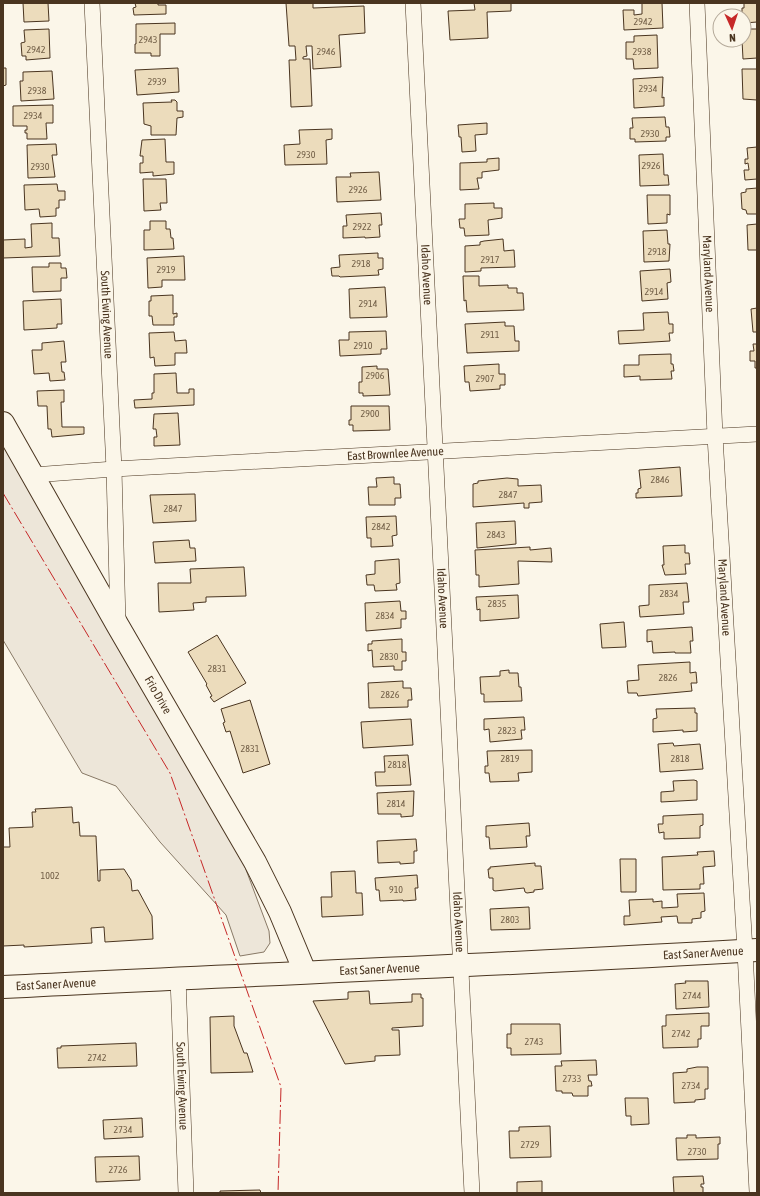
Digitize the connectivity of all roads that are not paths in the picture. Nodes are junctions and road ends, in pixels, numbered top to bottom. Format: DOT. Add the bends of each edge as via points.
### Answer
graph roads {
  1 [pos="92,3"];
  2 [pos="412,3"];
  3 [pos="698,3"];
  4 [pos="3,423"];
  5 [pos="757,434"];
  6 [pos="715,436"];
  7 [pos="434,452"];
  8 [pos="114,469"];
  9 [pos="33,475"];
  10 [pos="118,626"];
  11 [pos="751,951"];
  12 [pos="461,966"];
  13 [pos="305,972"];
  14 [pos="178,978"];
  15 [pos="3,987"];
  16 [pos="757,1192"];
  17 [pos="186,1193"];
  18 [pos="472,1193"];
  1 -- 8 [label="street, South Ewing Avenue"];
  2 -- 7 [label="street, Idaho Avenue"];
  3 -- 6 [label="street, Maryland Avenue"];
  4 -- 9 [label="street, Frio Drive"];
  5 -- 6 [label="street, East Brownlee Avenue"];
  6 -- 7 [label="street, East Brownlee Avenue"];
  6 -- 11 [label="street, Maryland Avenue"];
  7 -- 8 [label="street, East Brownlee Avenue"];
  7 -- 12 [label="street, Idaho Avenue"];
  8 -- 9 [label="street, East Brownlee Avenue"];
  8 -- 10 [label="street, South Ewing Avenue"];
  9 -- 10 [label="street, Frio Drive"];
  10 -- 13 [label="street, Frio Drive" via="256,862"];
  11 -- 12 [label="street, East Saner Avenue"];
  11 -- 16 [label="street, Maryland Avenue"];
  12 -- 13 [label="street, East Saner Avenue"];
  12 -- 18 [label="street, Idaho Avenue"];
  13 -- 14 [label="street, East Saner Avenue"];
  14 -- 15 [label="street, East Saner Avenue"];
  14 -- 17 [label="street, South Ewing Avenue"];
}
